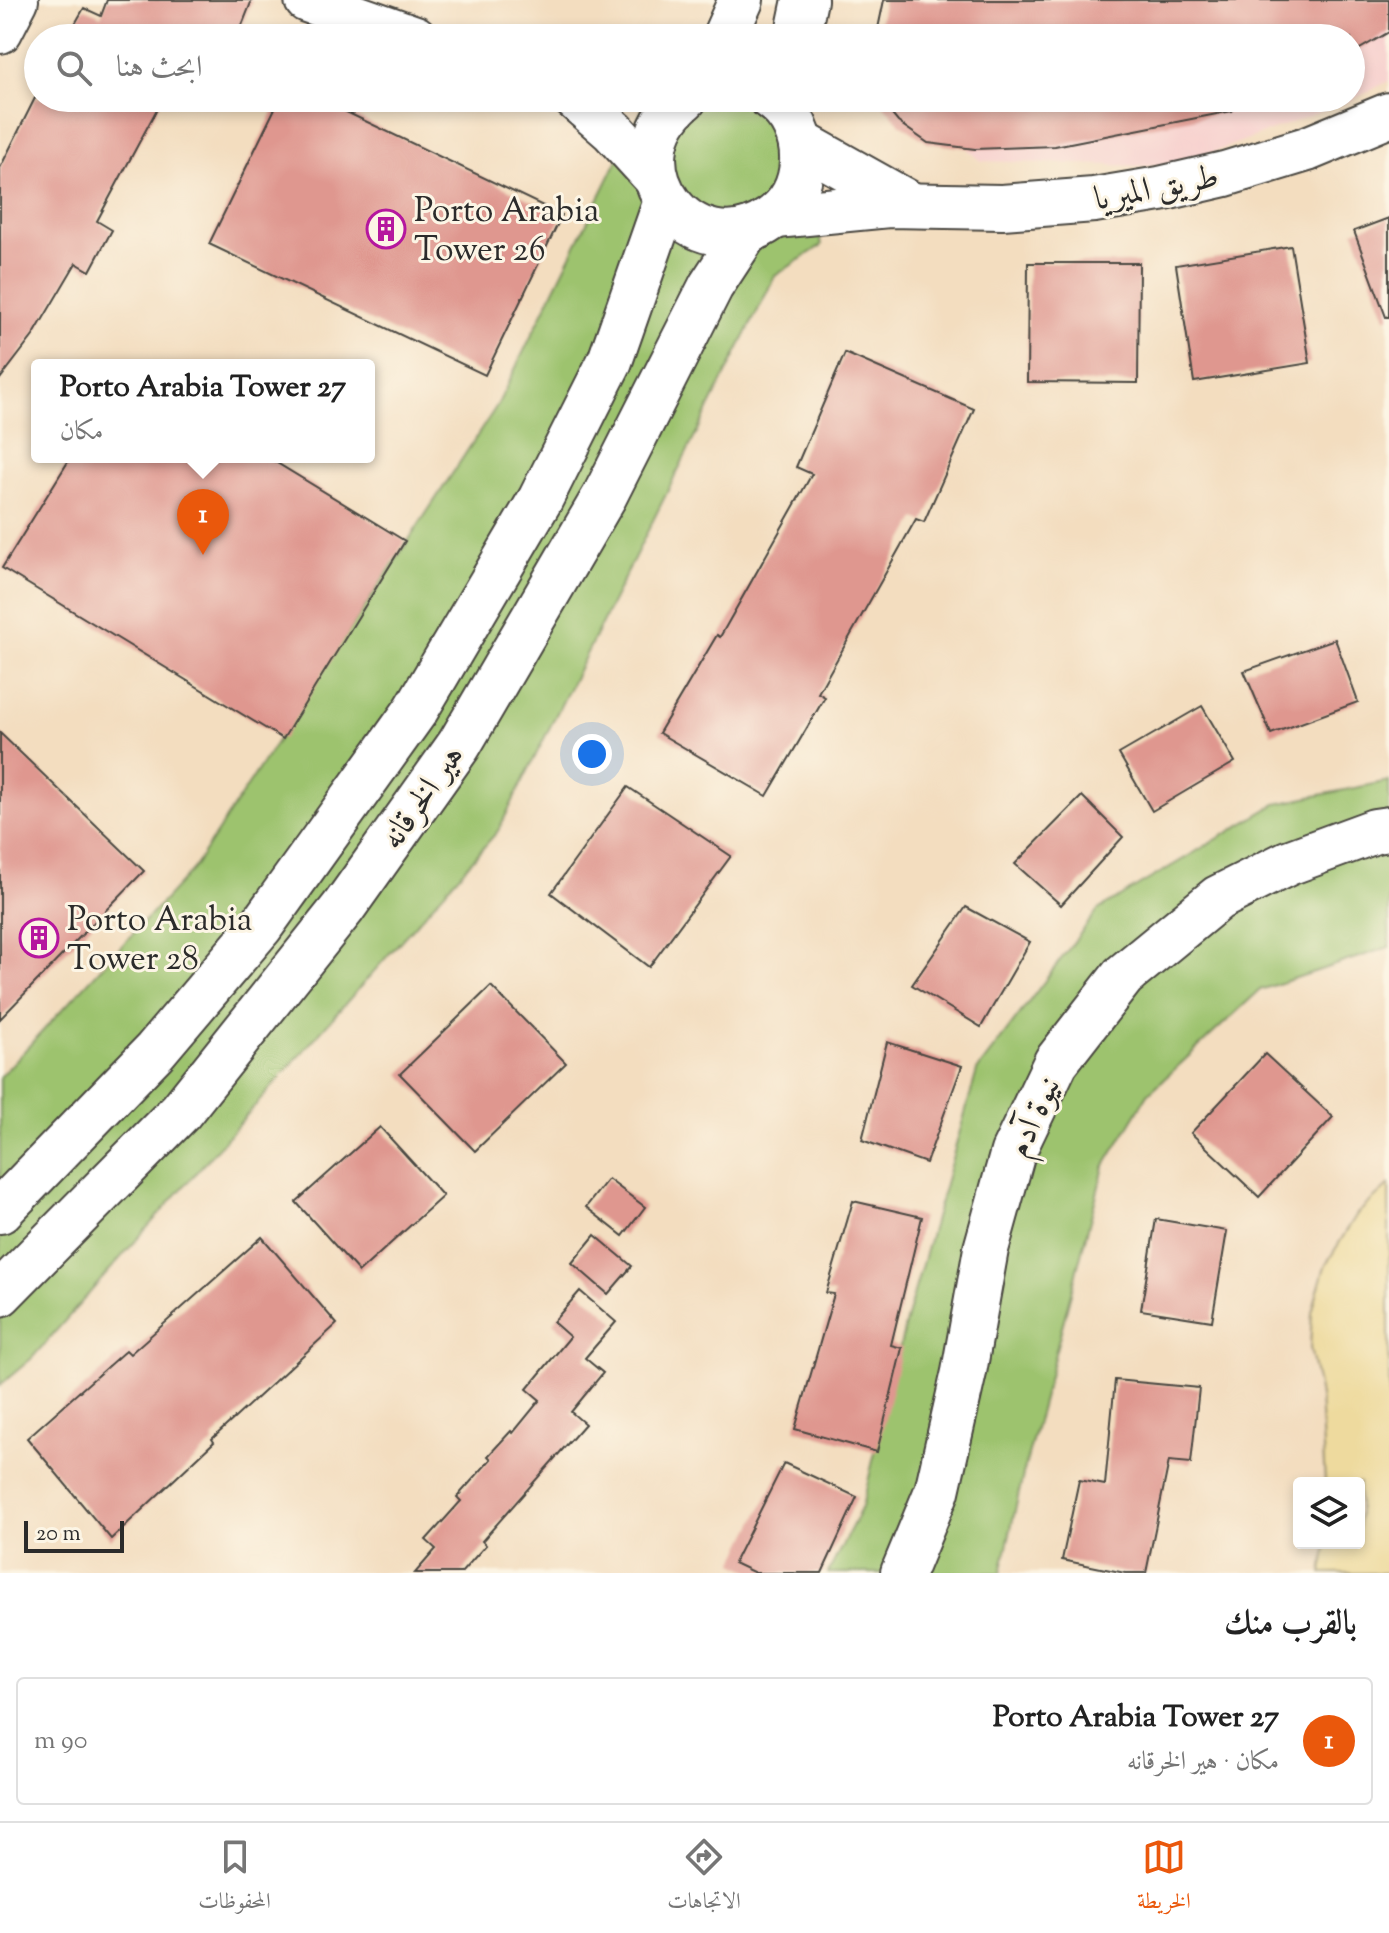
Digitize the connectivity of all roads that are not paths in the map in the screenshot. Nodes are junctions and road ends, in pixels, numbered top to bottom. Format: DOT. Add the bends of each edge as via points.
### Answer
graph roads {
  1 [pos="16,0"];
  2 [pos="307,0"];
  3 [pos="741,0"];
  4 [pos="805,0"];
  5 [pos="375,24"];
  6 [pos="730,24"];
  7 [pos="800,24"];
  8 [pos="0,31"];
  9 [pos="591,112"];
  10 [pos="671,112"];
  11 [pos="787,113"];
  12 [pos="1389,115"];
  13 [pos="661,189"];
  14 [pos="912,205"];
  15 [pos="761,223"];
  16 [pos="1389,829"];
  17 [pos="0,1211"];
  18 [pos="0,1294"];
  19 [pos="903,1573"];
  1 -- 8 [label="street"];
  2 -- 5 [label="street"];
  3 -- 6 [label="street"];
  4 -- 7 [label="street"];
  9 -- 13 [label="street"];
  10 -- 13 [label="street, هير الخرقانه" via="654,151"];
  11 -- 14 [label="street, طريق الميريا"];
  11 -- 15 [label="street, هير الخرقانه" via="802,170 799,183 793,196"];
  12 -- 14 [label="street, طريق الميريا" via="1307,149 1160,189 1002,207"];
  13 -- 15 [label="street, طريق الميريا" via="684,220 696,226 721,233"];
  13 -- 17 [label="street, هير الخرقانه" via="610,361 540,500 416,710 261,926 155,1051"];
  14 -- 15 [label="street, طريق الميريا" via="865,206"];
  15 -- 18 [label="street, هير الخرقانه" via="711,286 604,497 459,745 343,908 181,1111"];
  16 -- 19 [label="street, نيوة آدم" via="1288,863 1218,898 1123,976 1056,1062 1013,1152 986,1249 937,1491"];
}
